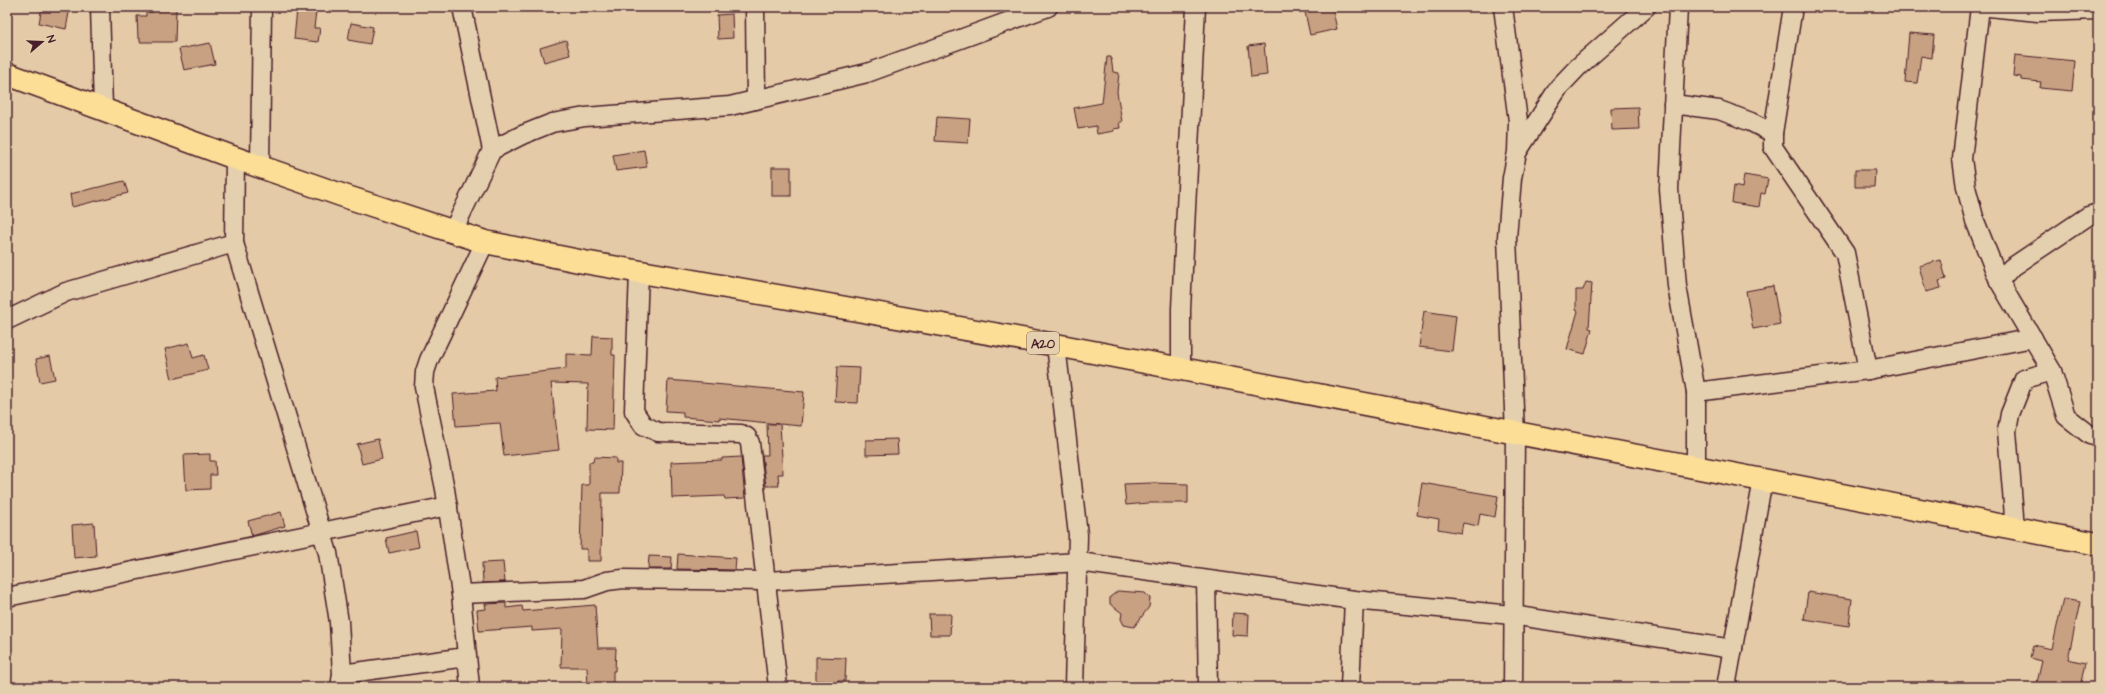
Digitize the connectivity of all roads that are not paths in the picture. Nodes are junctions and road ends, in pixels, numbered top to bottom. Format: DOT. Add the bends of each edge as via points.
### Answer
graph roads {
  1 [pos="100,7"];
  2 [pos="262,7"];
  3 [pos="462,7"];
  4 [pos="755,7"];
  5 [pos="1048,7"];
  6 [pos="1196,7"];
  7 [pos="1503,7"];
  8 [pos="1646,7"];
  9 [pos="1678,7"];
  10 [pos="1792,7"];
  11 [pos="1980,7"];
  12 [pos="1989,7"];
  13 [pos="2098,10"];
  14 [pos="7,74"];
  15 [pos="756,100"];
  16 [pos="1673,104"];
  17 [pos="103,108"];
  18 [pos="1773,133"];
  19 [pos="492,150"];
  20 [pos="1517,152"];
  21 [pos="235,158"];
  22 [pos="260,166"];
  23 [pos="2098,213"];
  24 [pos="454,231"];
  25 [pos="485,242"];
  26 [pos="234,243"];
  27 [pos="639,272"];
  28 [pos="1999,281"];
  29 [pos="7,320"];
  30 [pos="2033,338"];
  31 [pos="1056,345"];
  32 [pos="1181,369"];
  33 [pos="1868,370"];
  34 [pos="2052,371"];
  35 [pos="1696,392"];
  36 [pos="1515,434"];
  37 [pos="2098,437"];
  38 [pos="1696,466"];
  39 [pos="1763,479"];
  40 [pos="448,506"];
  41 [pos="2015,528"];
  42 [pos="322,531"];
  43 [pos="2098,544"];
  44 [pos="1079,562"];
  45 [pos="1206,580"];
  46 [pos="767,582"];
  47 [pos="460,594"];
  48 [pos="7,598"];
  49 [pos="1354,600"];
  50 [pos="1512,615"];
  51 [pos="1734,648"];
  52 [pos="466,657"];
  53 [pos="341,680"];
  54 [pos="470,687"];
  55 [pos="778,687"];
  56 [pos="1074,687"];
  57 [pos="1208,687"];
  58 [pos="1350,687"];
  59 [pos="1513,687"];
  60 [pos="1726,687"];
  1 -- 17 [label="street"];
  2 -- 22 [label="street"];
  3 -- 19 [label="street"];
  4 -- 15 [label="street"];
  5 -- 15 [label="street" via="867,72"];
  6 -- 32 [label="street" via="1181,308"];
  7 -- 20 [label="street" via="1518,121"];
  8 -- 20 [label="street" via="1583,62 1559,87"];
  9 -- 16 [label="street"];
  10 -- 18 [label="street"];
  11 -- 28 [label="street" via="1962,159 1975,221"];
  12 -- 13 [label="street" via="2038,12"];
  14 -- 17 [label="main road, A20"];
  15 -- 19 [label="street" via="730,106 585,117 552,123"];
  16 -- 18 [label="street" via="1718,110"];
  16 -- 35 [label="street" via="1669,189 1671,227 1677,286"];
  17 -- 21 [label="main road, A20"];
  18 -- 33 [label="street" via="1773,147 1845,253"];
  19 -- 24 [label="street"];
  20 -- 36 [label="street" via="1507,237"];
  21 -- 22 [label="main road, A20"];
  21 -- 26 [label="street"];
  22 -- 24 [label="main road, A20"];
  23 -- 28 [label="street" via="2088,216 2011,268"];
  24 -- 25 [label="main road, A20"];
  25 -- 27 [label="main road, A20"];
  25 -- 40 [label="street" via="425,372 424,387"];
  26 -- 29 [label="street" via="66,292"];
  26 -- 42 [label="street"];
  27 -- 31 [label="main road, A20"];
  27 -- 46 [label="street" via="634,411 643,425 658,432 741,434 748,437"];
  28 -- 30 [label="street"];
  30 -- 33 [label="street"];
  30 -- 34 [label="street"];
  31 -- 32 [label="main road, A20"];
  31 -- 44 [label="street"];
  32 -- 36 [label="main road, A20"];
  33 -- 35 [label="street"];
  34 -- 37 [label="street" via="2066,416 2090,435"];
  34 -- 41 [label="street" via="2024,379 2010,414 2007,431"];
  35 -- 38 [label="street"];
  36 -- 38 [label="main road, A20"];
  36 -- 50 [label="street"];
  38 -- 39 [label="main road, A20"];
  39 -- 41 [label="main road, A20"];
  39 -- 51 [label="street"];
  40 -- 42 [label="street"];
  40 -- 47 [label="street"];
  41 -- 43 [label="main road, A20"];
  42 -- 48 [label="street"];
  42 -- 53 [label="street" via="338,615"];
  44 -- 45 [label="street"];
  44 -- 46 [label="street"];
  44 -- 56 [label="street"];
  45 -- 49 [label="street"];
  45 -- 57 [label="street"];
  46 -- 47 [label="street" via="623,579 607,581 584,589"];
  46 -- 55 [label="street"];
  47 -- 52 [label="street"];
  49 -- 50 [label="street"];
  49 -- 58 [label="street"];
  50 -- 51 [label="street"];
  50 -- 59 [label="street"];
  51 -- 60 [label="street"];
  52 -- 53 [label="street"];
  52 -- 54 [label="street"];
}
